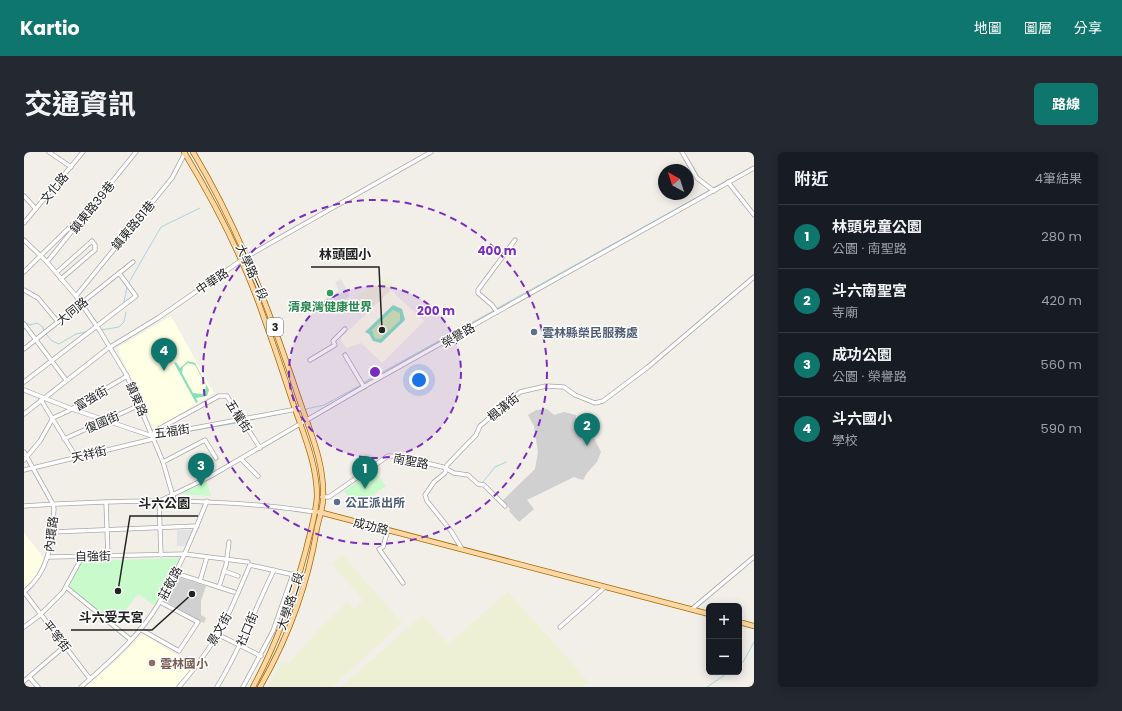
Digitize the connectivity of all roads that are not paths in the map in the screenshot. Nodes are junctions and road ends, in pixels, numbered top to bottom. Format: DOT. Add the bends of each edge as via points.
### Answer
graph roads {
  1 [pos="49,152"];
  2 [pos="83,152"];
  3 [pos="136,152"];
  4 [pos="193,152"];
  5 [pos="431,152"];
  6 [pos="682,152"];
  7 [pos="185,153"];
  8 [pos="71,167"];
  9 [pos="754,168"];
  10 [pos="728,182"];
  11 [pos="714,191"];
  12 [pos="24,196"];
  13 [pos="36,209"];
  14 [pos="754,215"];
  15 [pos="24,223"];
  16 [pos="77,226"];
  17 [pos="24,240"];
  18 [pos="515,240"];
  19 [pos="40,255"];
  20 [pos="246,257"];
  21 [pos="47,262"];
  22 [pos="133,262"];
  23 [pos="240,262"];
  24 [pos="24,272"];
  25 [pos="56,272"];
  26 [pos="119,273"];
  27 [pos="754,277"];
  28 [pos="61,279"];
  29 [pos="24,290"];
  30 [pos="76,296"];
  31 [pos="81,303"];
  32 [pos="497,312"];
  33 [pos="58,322"];
  34 [pos="24,324"];
  35 [pos="99,328"];
  36 [pos="345,329"];
  37 [pos="36,339"];
  38 [pos="109,347"];
  39 [pos="24,349"];
  40 [pos="345,355"];
  41 [pos="52,360"];
  42 [pos="310,360"];
  43 [pos="127,376"];
  44 [pos="66,380"];
  45 [pos="24,382"];
  46 [pos="364,388"];
  47 [pos="24,390"];
  48 [pos="43,399"];
  49 [pos="140,405"];
  50 [pos="302,408"];
  51 [pos="295,409"];
  52 [pos="70,410"];
  53 [pos="24,414"];
  54 [pos="53,418"];
  55 [pos="242,420"];
  56 [pos="106,421"];
  57 [pos="307,421"];
  58 [pos="301,424"];
  59 [pos="153,437"];
  60 [pos="64,439"];
  61 [pos="260,448"];
  62 [pos="24,452"];
  63 [pos="76,457"];
  64 [pos="28,458"];
  65 [pos="216,458"];
  66 [pos="241,459"];
  67 [pos="24,460"];
  68 [pos="162,462"];
  69 [pos="34,468"];
  70 [pos="447,469"];
  71 [pos="24,470"];
  72 [pos="258,476"];
  73 [pos="317,497"];
  74 [pos="323,497"];
  75 [pos="174,498"];
  76 [pos="160,500"];
  77 [pos="207,501"];
  78 [pos="106,502"];
  79 [pos="53,504"];
  80 [pos="24,506"];
  81 [pos="505,506"];
  82 [pos="318,512"];
  83 [pos="197,526"];
  84 [pos="160,527"];
  85 [pos="388,530"];
  86 [pos="107,531"];
  87 [pos="52,532"];
  88 [pos="229,542"];
  89 [pos="462,549"];
  90 [pos="185,554"];
  91 [pos="161,555"];
  92 [pos="108,556"];
  93 [pos="49,557"];
  94 [pos="82,557"];
  95 [pos="207,557"];
  96 [pos="754,557"];
  97 [pos="227,559"];
  98 [pos="249,564"];
  99 [pos="274,570"];
  100 [pos="224,572"];
  101 [pos="176,573"];
  102 [pos="293,574"];
  103 [pos="238,576"];
  104 [pos="299,576"];
  105 [pos="200,581"];
  106 [pos="403,583"];
  107 [pos="66,587"];
  108 [pos="219,587"];
  109 [pos="605,587"];
  110 [pos="24,592"];
  111 [pos="234,592"];
  112 [pos="160,602"];
  113 [pos="692,609"];
  114 [pos="706,613"];
  115 [pos="40,615"];
  116 [pos="742,623"];
  117 [pos="754,626"];
  118 [pos="560,627"];
  119 [pos="24,628"];
  120 [pos="140,629"];
  121 [pos="217,634"];
  122 [pos="131,640"];
  123 [pos="65,646"];
  124 [pos="240,646"];
  125 [pos="273,646"];
  126 [pos="280,648"];
  127 [pos="261,656"];
  128 [pos="29,677"];
  129 [pos="90,679"];
  130 [pos="24,681"];
  131 [pos="38,687"];
  132 [pos="81,687"];
  133 [pos="179,687"];
  134 [pos="217,687"];
  135 [pos="243,687"];
  136 [pos="253,687"];
  137 [pos="260,687"];
  1 -- 8 [label="street"];
  2 -- 8 [label="street, 文化路"];
  3 -- 16 [label="street, 鎮東路39巷"];
  4 -- 20 [label="main road, 大學路一段 / 3"];
  5 -- 20 [label="street, 中華路"];
  6 -- 11 [label="street" via="697,178"];
  7 -- 23 [label="main road, 大學路一段 / 3"];
  7 -- 30 [label="street, 鎮東路81巷" via="172,178"];
  8 -- 13 [label="street, 文化路"];
  9 -- 10 [label="street, 榮譽路"];
  10 -- 11 [label="street, 榮譽路"];
  10 -- 14 [label="street"];
  11 -- 32 [label="street, 榮譽路"];
  12 -- 13 [label="street"];
  13 -- 15 [label="street, 文化路"];
  16 -- 19 [label="street" via="74,223"];
  16 -- 21 [label="street, 鎮東路39巷"];
  17 -- 19 [label="street, 鎮東路"];
  18 -- 32 [label="street" via="478,290"];
  19 -- 21 [label="street, 鎮東路"];
  19 -- 24 [label="street"];
  20 -- 23 [label="street, 中華路"];
  20 -- 50 [label="main road, 大學路一段 / 3" via="266,303"];
  21 -- 25 [label="street, 鎮東路"];
  22 -- 26 [label="street, 大同路"];
  23 -- 38 [label="street, 中華路" via="158,318"];
  23 -- 51 [label="main road, 大學路一段 / 3" via="257,299"];
  25 -- 28 [label="street, 鎮東路"];
  25 -- 28 [label="street" via="92,241 95,250"];
  26 -- 31 [label="street, 大同路"];
  26 -- 35 [label="street" via="136,296"];
  27 -- 70 [label="street, 楓溝街" via="648,367 603,401 595,403 574,395 564,387 546,386 520,392 480,426 476,435"];
  28 -- 30 [label="street, 鎮東路"];
  29 -- 33 [label="street" via="38,298"];
  30 -- 31 [label="street, 鎮東路"];
  31 -- 33 [label="street, 大同路"];
  31 -- 35 [label="street, 鎮東路"];
  32 -- 46 [label="street, 榮譽路"];
  33 -- 37 [label="street, 大同路"];
  34 -- 37 [label="street"];
  35 -- 38 [label="street, 鎮東路"];
  35 -- 41 [label="street" via="90,331"];
  36 -- 42 [label="street" via="333,341 335,345"];
  37 -- 39 [label="street, 大同路"];
  37 -- 41 [label="street"];
  38 -- 43 [label="street, 鎮東路"];
  38 -- 44 [label="street, 中華路"];
  40 -- 46 [label="street"];
  41 -- 44 [label="street"];
  41 -- 45 [label="street"];
  43 -- 49 [label="street, 鎮東路"];
  43 -- 52 [label="street, 富強街"];
  44 -- 48 [label="street, 中華路"];
  46 -- 57 [label="street, 榮譽路"];
  47 -- 48 [label="street, 五福街"];
  48 -- 52 [label="street, 五福街"];
  48 -- 53 [label="street, 中華路"];
  48 -- 54 [label="street"];
  49 -- 56 [label="street, 復國街"];
  49 -- 59 [label="street, 鎮東路"];
  50 -- 51 [label="street, 五福街"];
  50 -- 57 [label="main road, 大學路一段 / 3"];
  51 -- 55 [label="street, 五福街"];
  51 -- 58 [label="main road, 大學路一段 / 3"];
  52 -- 54 [label="street, 富強街"];
  52 -- 56 [label="street, 五福街"];
  54 -- 60 [label="street"];
  54 -- 64 [label="street"];
  55 -- 59 [label="street, 五福街"];
  55 -- 59 [label="street, 五權街" via="227,396 223,395 155,431"];
  55 -- 61 [label="street, 五權街"];
  56 -- 59 [label="street, 五福街"];
  56 -- 60 [label="street, 復國街"];
  57 -- 58 [label="street, 榮譽路"];
  57 -- 74 [label="main road, 大學路一段 / 3" via="320,462"];
  58 -- 61 [label="street, 榮譽路"];
  58 -- 73 [label="main road, 大學路一段 / 3" via="312,459"];
  59 -- 63 [label="street, 天祥街"];
  59 -- 68 [label="street, 鎮東路"];
  60 -- 63 [label="street"];
  61 -- 66 [label="street, 榮譽路"];
  62 -- 64 [label="street, 內環路"];
  63 -- 69 [label="street, 天祥街"];
  64 -- 67 [label="street"];
  64 -- 69 [label="street, 內環路"];
  65 -- 68 [label="street" via="205,440"];
  66 -- 72 [label="street"];
  66 -- 75 [label="street, 榮譽路"];
  68 -- 75 [label="street, 鎮東路"];
  69 -- 71 [label="street, 天祥街"];
  69 -- 79 [label="street, 內環路"];
  70 -- 74 [label="street, 南聖路" via="388,456 329,497"];
  70 -- 81 [label="street, 南聖路" via="468,475 478,484 484,485"];
  70 -- 89 [label="street, 楓溝街" via="425,496"];
  73 -- 74 [label="street, 南聖路"];
  73 -- 82 [label="main road, 大學路一段 / 3"];
  74 -- 82 [label="main road, 大學路一段 / 3"];
  75 -- 76 [label="street, 成功路"];
  75 -- 77 [label="street, 成功路"];
  76 -- 78 [label="street, 成功路"];
  76 -- 84 [label="street"];
  77 -- 82 [label="street, 成功路"];
  77 -- 83 [label="street, 莊敬路"];
  78 -- 79 [label="street, 成功路"];
  78 -- 86 [label="street"];
  79 -- 80 [label="street, 成功路"];
  79 -- 87 [label="street, 內環路"];
  82 -- 85 [label="main road, 成功路"];
  82 -- 104 [label="main road, 大學路二段 / 3"];
  82 -- 126 [label="main road, 大學路二段 / 3" via="306,580"];
  83 -- 84 [label="street"];
  83 -- 90 [label="street, 莊敬路"];
  84 -- 86 [label="street"];
  84 -- 91 [label="street"];
  85 -- 89 [label="main road, 成功路"];
  85 -- 106 [label="street" via="383,547 379,550"];
  86 -- 87 [label="street"];
  86 -- 92 [label="street"];
  87 -- 93 [label="street, 內環路"];
  88 -- 97 [label="street"];
  89 -- 109 [label="main road, 成功路"];
  90 -- 91 [label="street, 自強街"];
  90 -- 95 [label="street, 自強街"];
  90 -- 101 [label="street, 莊敬路"];
  91 -- 92 [label="street, 自強街"];
  92 -- 94 [label="street, 自強街"];
  93 -- 94 [label="street, 自強街"];
  93 -- 110 [label="street, 內環路" via="33,585"];
  94 -- 107 [label="street"];
  95 -- 97 [label="street, 自強街"];
  95 -- 105 [label="street"];
  96 -- 113 [label="street"];
  97 -- 98 [label="street, 自強街"];
  97 -- 100 [label="street"];
  98 -- 99 [label="street, 自強街"];
  98 -- 121 [label="street, 景文街"];
  99 -- 102 [label="street, 自強街"];
  99 -- 124 [label="street, 社口街"];
  100 -- 103 [label="street"];
  100 -- 108 [label="street"];
  101 -- 105 [label="street"];
  101 -- 112 [label="street, 莊敬路"];
  102 -- 104 [label="street, 自強街"];
  102 -- 127 [label="street, 大學路二段" via="274,631"];
  104 -- 125 [label="main road, 大學路二段 / 3"];
  105 -- 108 [label="street"];
  107 -- 115 [label="street"];
  107 -- 122 [label="street"];
  108 -- 111 [label="street"];
  109 -- 113 [label="main road, 成功路"];
  109 -- 118 [label="street"];
  110 -- 115 [label="street, 平等街"];
  112 -- 120 [label="street, 莊敬路"];
  112 -- 120 [label="street" via="198,622 178,651"];
  113 -- 114 [label="main road, 成功路"];
  115 -- 119 [label="street"];
  115 -- 123 [label="street, 平等街"];
  116 -- 117 [label="main road"];
  120 -- 122 [label="street, 莊敬路"];
  121 -- 124 [label="street"];
  121 -- 133 [label="street, 景文街"];
  122 -- 129 [label="street, 莊敬路"];
  123 -- 128 [label="street"];
  123 -- 129 [label="street, 平等街"];
  124 -- 127 [label="street"];
  124 -- 134 [label="street, 社口街"];
  125 -- 126 [label="main road"];
  125 -- 136 [label="main road, 大學路二段 / 3"];
  126 -- 137 [label="main road, 大學路二段 / 3"];
  127 -- 135 [label="street, 大學路二段"];
  128 -- 130 [label="street"];
  128 -- 131 [label="street"];
  129 -- 132 [label="street, 莊敬路"];
}
